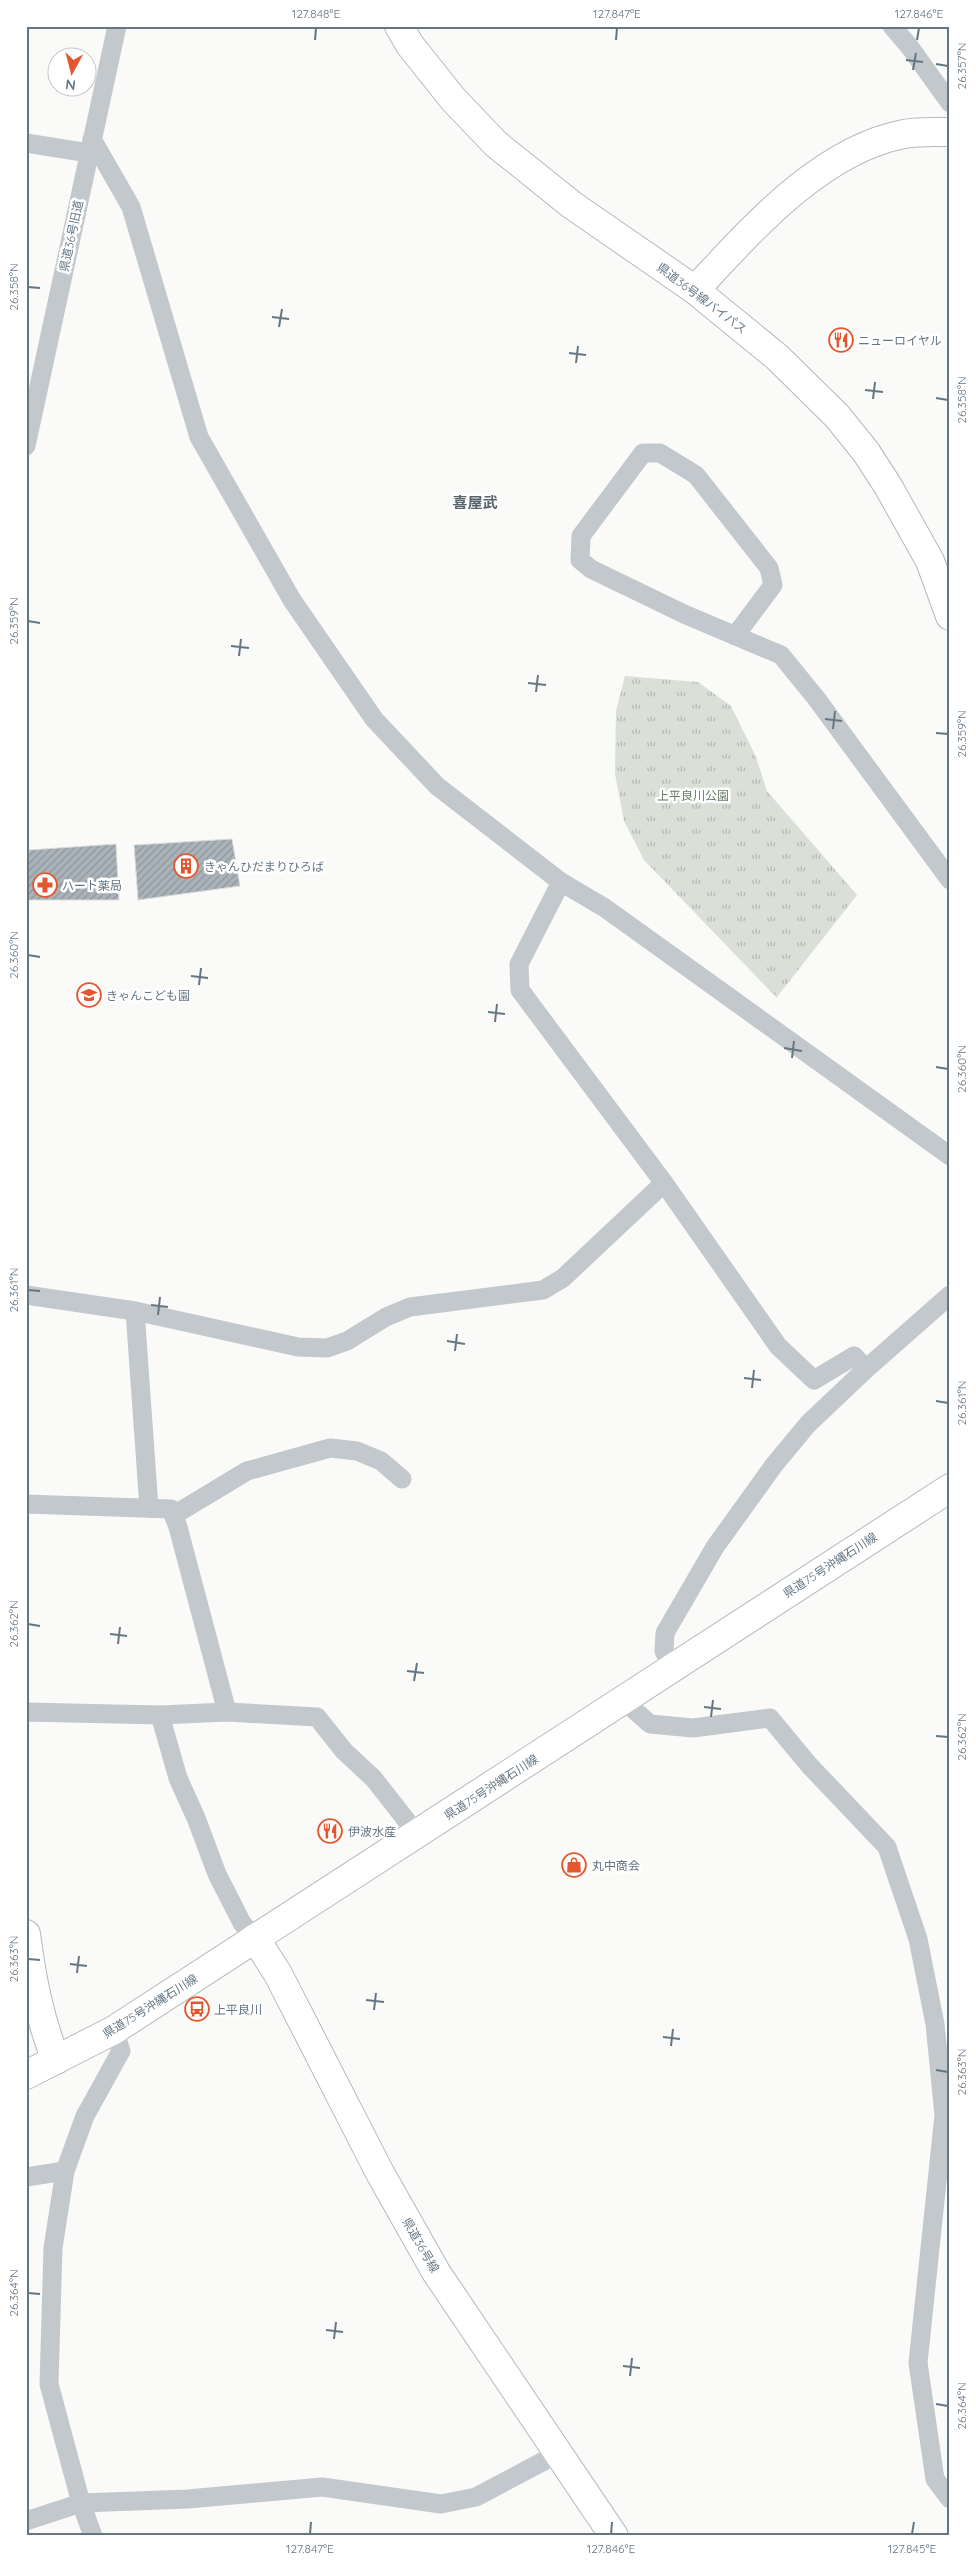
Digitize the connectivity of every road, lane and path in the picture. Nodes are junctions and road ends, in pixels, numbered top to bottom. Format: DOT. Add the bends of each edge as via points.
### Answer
graph roads {
  1 [pos="117,26"];
  2 [pos="398,26"];
  3 [pos="892,26"];
  4 [pos="950,103"];
  5 [pos="950,132"];
  6 [pos="26,143"];
  7 [pos="91,146"];
  8 [pos="694,290"];
  9 [pos="26,446"];
  10 [pos="950,616"];
  11 [pos="735,636"];
  12 [pos="950,880"];
  13 [pos="561,882"];
  14 [pos="950,1156"];
  15 [pos="664,1183"];
  16 [pos="26,1295"];
  17 [pos="950,1295"];
  18 [pos="135,1311"];
  19 [pos="866,1369"];
  20 [pos="402,1479"];
  21 [pos="950,1488"];
  22 [pos="26,1504"];
  23 [pos="149,1508"];
  24 [pos="174,1515"];
  25 [pos="672,1667"];
  26 [pos="624,1701"];
  27 [pos="26,1712"];
  28 [pos="227,1712"];
  29 [pos="160,1715"];
  30 [pos="417,1834"];
  31 [pos="26,1934"];
  32 [pos="255,1938"];
  33 [pos="114,2030"];
  34 [pos="56,2060"];
  35 [pos="26,2075"];
  36 [pos="65,2171"];
  37 [pos="26,2178"];
  38 [pos="559,2453"];
  39 [pos="950,2499"];
  40 [pos="81,2503"];
  41 [pos="26,2521"];
  42 [pos="93,2536"];
  43 [pos="614,2536"];
  1 -- 7 [label="street, 県道36号旧道"];
  2 -- 8 [label="main road, 県道36号線バイパス" via="453,99 496,144 572,204"];
  3 -- 4 [label="street"];
  5 -- 8 [label="main road" via="904,134 866,146 830,165 757,223"];
  6 -- 7 [label="street"];
  7 -- 9 [label="street, 県道36号旧道"];
  7 -- 13 [label="street" via="131,206 199,437 292,600 374,720 437,786"];
  8 -- 10 [label="main road, 県道36号線バイパス" via="777,357 837,416 866,452 930,561"];
  11 -- 11 [label="street" via="591,569 580,560 581,536 643,453 660,453 696,475 768,568 773,585"];
  11 -- 12 [label="street" via="781,656"];
  13 -- 14 [label="street" via="605,908"];
  13 -- 15 [label="street" via="519,964 520,990"];
  15 -- 18 [label="street" via="563,1278 543,1290 410,1307 386,1317 347,1341 327,1348 298,1347"];
  15 -- 19 [label="street" via="778,1346 814,1380 854,1356"];
  16 -- 18 [label="street"];
  17 -- 19 [label="street"];
  18 -- 23 [label="street"];
  19 -- 25 [label="street" via="808,1424 715,1547 666,1633 664,1651"];
  20 -- 24 [label="street" via="381,1461 357,1451 330,1448 247,1471"];
  21 -- 25 [label="main road, 県道75号沖縄石川線"];
  22 -- 23 [label="street"];
  23 -- 24 [label="street" via="171,1509"];
  24 -- 28 [label="street"];
  25 -- 26 [label="main road, 県道75号沖縄石川線"];
  26 -- 30 [label="main road, 県道75号沖縄石川線"];
  26 -- 39 [label="street" via="650,1724 693,1728 770,1718 809,1765 887,1847 918,1938 935,2024 944,2115 918,2363 935,2478"];
  27 -- 29 [label="street"];
  28 -- 29 [label="street"];
  28 -- 30 [label="street" via="318,1717 344,1751 374,1779"];
  29 -- 32 [label="street" via="178,1778 217,1874 242,1923"];
  30 -- 32 [label="main road, 県道75号沖縄石川線"];
  31 -- 34 [label="main road" via="35,1995"];
  32 -- 33 [label="main road, 県道75号沖縄石川線"];
  32 -- 38 [label="main road, 県道36号線" via="278,1974 380,2173 436,2272"];
  33 -- 34 [label="main road, 県道75号沖縄石川線"];
  33 -- 36 [label="street" via="121,2051 85,2116"];
  34 -- 35 [label="main road, 県道75号沖縄石川線"];
  36 -- 37 [label="street"];
  36 -- 40 [label="street" via="53,2248 49,2384"];
  38 -- 40 [label="street" via="476,2498 441,2504 322,2486 188,2499"];
  38 -- 43 [label="main road, 県道36号線"];
  40 -- 41 [label="street"];
  40 -- 42 [label="street"];
}
